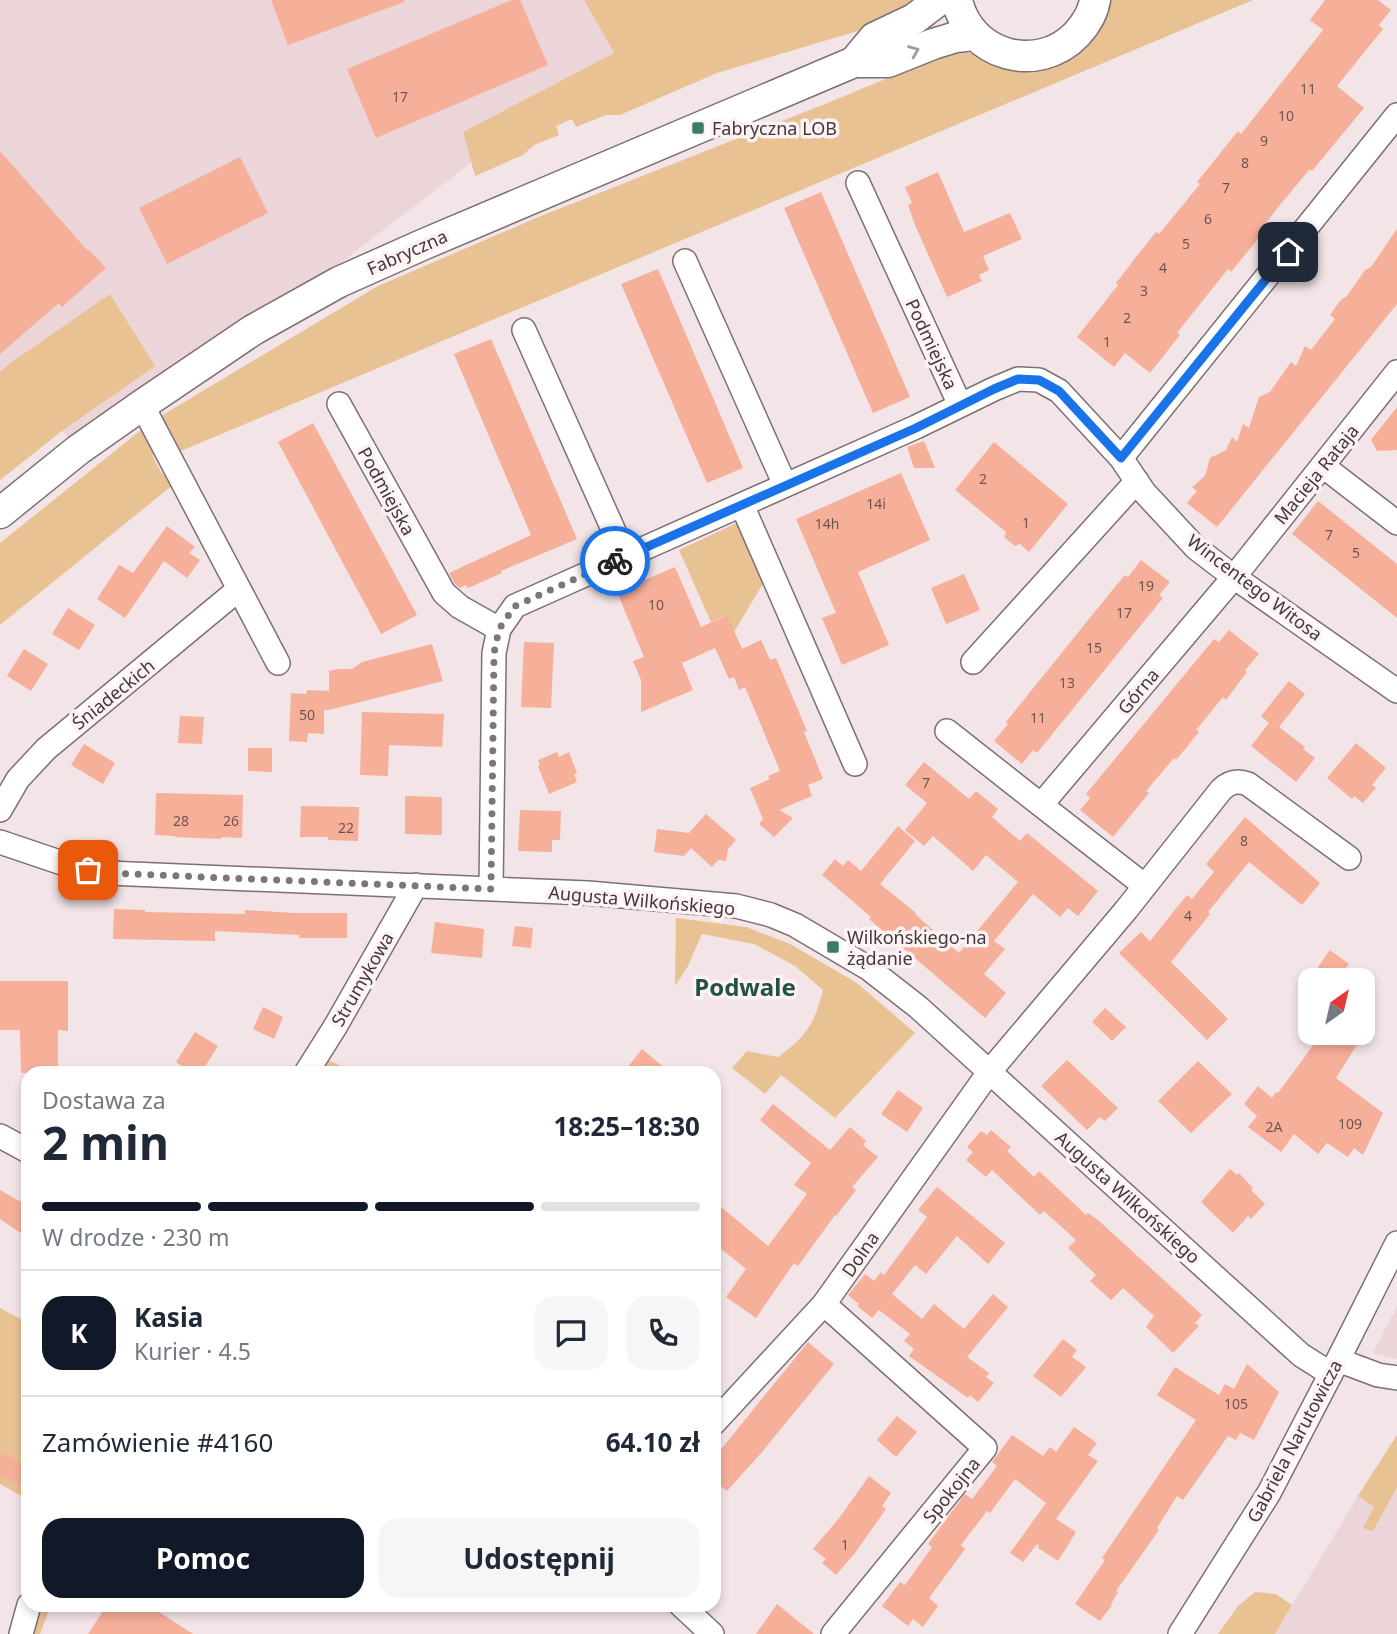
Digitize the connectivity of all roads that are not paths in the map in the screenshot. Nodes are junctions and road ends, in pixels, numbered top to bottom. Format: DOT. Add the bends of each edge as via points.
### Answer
graph roads {
  1 [pos="939,0"];
  2 [pos="957,0"];
  3 [pos="1095,0"];
  4 [pos="975,35"];
  5 [pos="854,62"];
  6 [pos="1397,115"];
  7 [pos="858,183"];
  8 [pos="685,261"];
  9 [pos="524,330"];
  10 [pos="1397,372"];
  11 [pos="339,404"];
  12 [pos="142,405"];
  13 [pos="960,405"];
  14 [pos="1121,458"];
  15 [pos="1323,466"];
  16 [pos="1137,481"];
  17 [pos="785,485"];
  18 [pos="742,505"];
  19 [pos="0,513"];
  20 [pos="1397,523"];
  21 [pos="625,556"];
  22 [pos="1234,577"];
  23 [pos="239,589"];
  24 [pos="499,629"];
  25 [pos="973,662"];
  26 [pos="278,663"];
  27 [pos="1397,691"];
  28 [pos="947,732"];
  29 [pos="855,764"];
  30 [pos="1041,805"];
  31 [pos="0,810"];
  32 [pos="0,842"];
  33 [pos="1349,858"];
  34 [pos="416,885"];
  35 [pos="1145,886"];
  36 [pos="491,889"];
  37 [pos="310,1066"];
  38 [pos="990,1071"];
  39 [pos="0,1136"];
  40 [pos="21,1147"];
  41 [pos="1397,1242"];
  42 [pos="824,1304"];
  43 [pos="1335,1367"];
  44 [pos="1397,1378"];
  45 [pos="721,1415"];
  46 [pos="27,1612"];
  47 [pos="688,1612"];
  48 [pos="21,1634"];
  49 [pos="712,1634"];
  50 [pos="833,1634"];
  51 [pos="1180,1634"];
  1 -- 5 [label="street, Fabryczna" via="914,19 874,38"];
  2 -- 4 [label="street"];
  3 -- 4 [label="street" via="1085,26 1052,52 1011,55"];
  5 -- 4 [label="street, Fabryczna, one-way" via="888,62 933,44"];
  5 -- 12 [label="street, Fabryczna" via="339,282 253,330"];
  6 -- 14 [label="street"];
  7 -- 13 [label="street, Podmiejska"];
  8 -- 17 [label="street"];
  9 -- 21 [label="street"];
  10 -- 15 [label="street, Macieja Rataja"];
  11 -- 24 [label="street, Podmiejska" via="444,593"];
  12 -- 19 [label="street, Fabryczna"];
  12 -- 23 [label="street"];
  13 -- 14 [label="street, Wincentego Witosa" via="1018,379 1039,380 1059,391"];
  13 -- 17 [label="street, Podmiejska"];
  14 -- 16 [label="street, Wincentego Witosa"];
  15 -- 20 [label="street"];
  15 -- 22 [label="street, Macieja Rataja"];
  16 -- 22 [label="street, Wincentego Witosa" via="1196,548"];
  16 -- 25 [label="street"];
  17 -- 18 [label="street, Podmiejska"];
  18 -- 21 [label="street, Podmiejska"];
  18 -- 29 [label="street"];
  21 -- 24 [label="street, Podmiejska" via="515,606"];
  22 -- 27 [label="street, Wincentego Witosa"];
  22 -- 30 [label="street, Górna"];
  23 -- 26 [label="street"];
  23 -- 31 [label="street, Śniadeckich" via="46,749 18,779"];
  24 -- 36 [label="street" via="494,653"];
  28 -- 30 [label="street"];
  30 -- 35 [label="street"];
  32 -- 34 [label="street, Augusta Wilkońskiego" via="108,873"];
  33 -- 35 [label="street" via="1248,784 1233,782 1221,790"];
  34 -- 36 [label="street, Augusta Wilkońskiego"];
  34 -- 37 [label="street, Strumykowa"];
  35 -- 38 [label="street"];
  36 -- 38 [label="street, Augusta Wilkońskiego" via="736,906 771,915 868,968"];
  38 -- 42 [label="street, Dolna"];
  38 -- 43 [label="street, Augusta Wilkońskiego" via="1301,1355"];
  39 -- 40 [label="street"];
  41 -- 43 [label="street, Gabriela Narutowicza"];
  42 -- 45 [label="street, Dolna"];
  42 -- 50 [label="street, Spokojna" via="985,1447"];
  43 -- 44 [label="street, Augusta Wilkońskiego"];
  43 -- 51 [label="street, Gabriela Narutowicza" via="1269,1493"];
  46 -- 48 [label="street"];
  47 -- 49 [label="street"];
}
